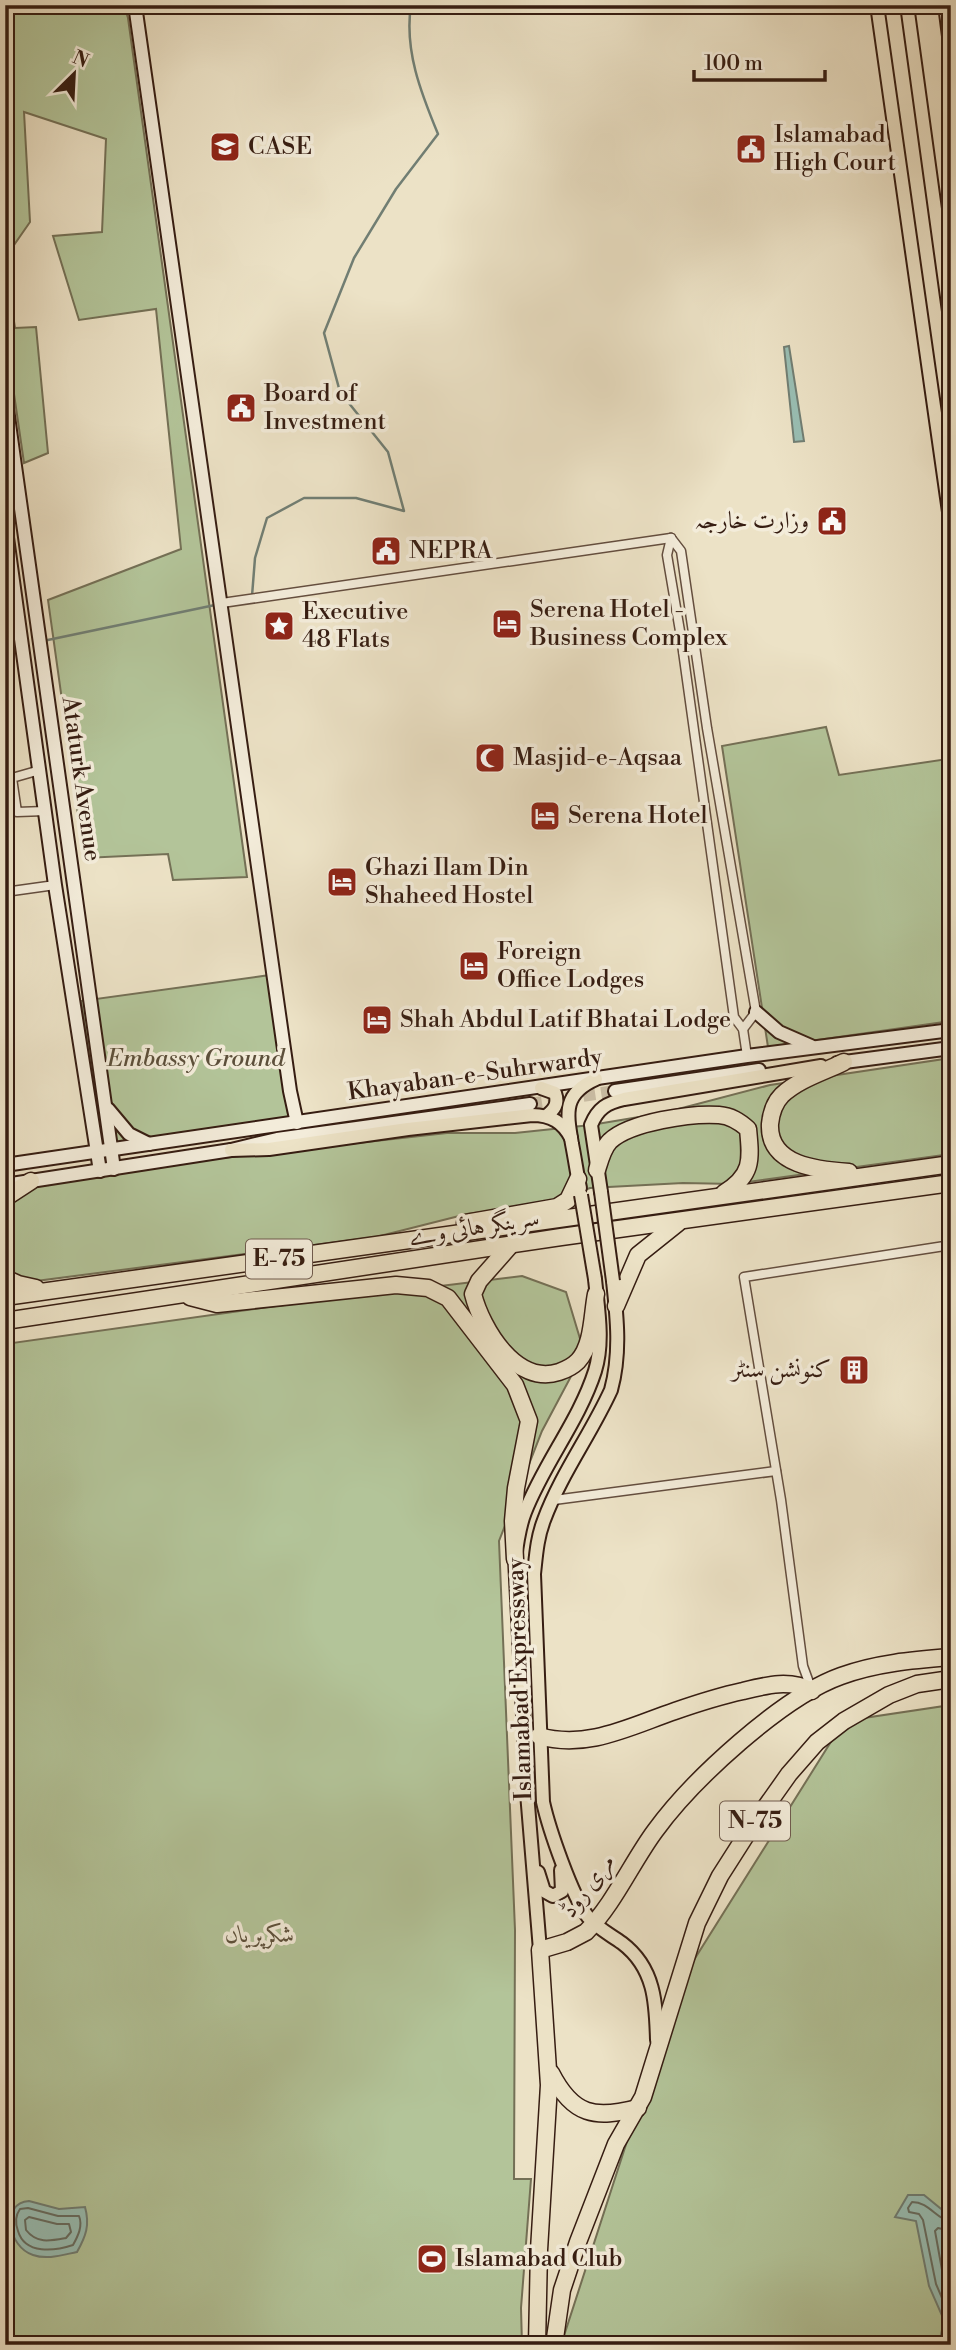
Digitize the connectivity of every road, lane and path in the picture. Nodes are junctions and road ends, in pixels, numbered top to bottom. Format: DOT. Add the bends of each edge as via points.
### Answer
graph roads {
  1 [pos="135,5"];
  2 [pos="877,5"];
  3 [pos="907,5"];
  4 [pos="945,5"];
  5 [pos="951,52"];
  6 [pos="951,326"];
  7 [pos="5,395"];
  8 [pos="11,477"];
  9 [pos="5,523"];
  10 [pos="951,526"];
  11 [pos="671,538"];
  12 [pos="222,603"];
  13 [pos="707,728"];
  14 [pos="693,730"];
  15 [pos="712,748"];
  16 [pos="696,750"];
  17 [pos="40,770"];
  18 [pos="45,811"];
  19 [pos="55,885"];
  20 [pos="5,892"];
  21 [pos="756,1012"];
  22 [pos="743,1029"];
  23 [pos="951,1030"];
  24 [pos="814,1048"];
  25 [pos="951,1048"];
  26 [pos="747,1056"];
  27 [pos="836,1063"];
  28 [pos="596,1079"];
  29 [pos="541,1088"];
  30 [pos="619,1095"];
  31 [pos="530,1104"];
  32 [pos="106,1106"];
  33 [pos="546,1115"];
  34 [pos="297,1123"];
  35 [pos="571,1138"];
  36 [pos="150,1144"];
  37 [pos="112,1150"];
  38 [pos="231,1150"];
  39 [pos="97,1152"];
  40 [pos="951,1164"];
  41 [pos="5,1165"];
  42 [pos="114,1169"];
  43 [pos="597,1170"];
  44 [pos="100,1171"];
  45 [pos="886,1174"];
  46 [pos="578,1179"];
  47 [pos="31,1181"];
  48 [pos="951,1183"];
  49 [pos="5,1185"];
  50 [pos="719,1196"];
  51 [pos="5,1198"];
  52 [pos="683,1220"];
  53 [pos="406,1242"];
  54 [pos="951,1245"];
  55 [pos="509,1247"];
  56 [pos="5,1278"];
  57 [pos="595,1287"];
  58 [pos="51,1290"];
  59 [pos="183,1295"];
  60 [pos="5,1297"];
  61 [pos="616,1306"];
  62 [pos="5,1321"];
  63 [pos="776,1471"];
  64 [pos="554,1500"];
  65 [pos="515,1559"];
  66 [pos="951,1657"];
  67 [pos="951,1679"];
  68 [pos="812,1691"];
  69 [pos="539,1736"];
  70 [pos="553,1836"];
  71 [pos="530,1839"];
  72 [pos="594,1923"];
  73 [pos="540,1950"];
  74 [pos="658,2050"];
  75 [pos="548,2068"];
  76 [pos="638,2108"];
  77 [pos="537,2345"];
  78 [pos="554,2345"];
  1 -- 12 [label="street"];
  2 -- 10 [label="main road"];
  3 -- 6 [label="main road"];
  4 -- 5 [label="street"];
  7 -- 8 [label="street, Ataturk Avenue"];
  8 -- 32 [label="street, Ataturk Avenue"];
  9 -- 17 [label="street, Ataturk Avenue"];
  11 -- 12 [label="street"];
  11 -- 13 [label="street" via="681,551"];
  11 -- 14 [label="street" via="667,555"];
  12 -- 34 [label="street"];
  13 -- 14 [label="street"];
  13 -- 15 [label="street"];
  14 -- 16 [label="street"];
  15 -- 16 [label="street"];
  15 -- 21 [label="street"];
  16 -- 22 [label="street" via="734,1017"];
  17 -- 18 [label="street, Ataturk Avenue"];
  17 -- 18 [label="street" via="12,778 17,812"];
  18 -- 19 [label="street, Ataturk Avenue"];
  19 -- 20 [label="street"];
  19 -- 39 [label="street, Ataturk Avenue"];
  21 -- 22 [label="street"];
  21 -- 24 [label="street" via="779,1032"];
  22 -- 26 [label="street"];
  23 -- 24 [label="street, Khayaban-e-Suhrwardy"];
  24 -- 26 [label="street, Khayaban-e-Suhrwardy"];
  25 -- 27 [label="street, Khayaban-e-Suhrwardy"];
  26 -- 28 [label="street, Khayaban-e-Suhrwardy"];
  27 -- 30 [label="main road, Khayaban-e-Suhrwardy"];
  27 -- 45 [label="highway" via="779,1097 771,1114 775,1146 806,1167"];
  28 -- 29 [label="street, Khayaban-e-Suhrwardy"];
  28 -- 35 [label="main road, Islamabad Expressway" via="578,1090 569,1103"];
  29 -- 33 [label="main road" via="556,1097 555,1107"];
  29 -- 34 [label="street, Khayaban-e-Suhrwardy"];
  30 -- 43 [label="main road, Islamabad Expressway" via="604,1104 590,1125"];
  31 -- 38 [label="street" via="277,1139"];
  32 -- 36 [label="street" via="128,1134"];
  32 -- 37 [label="street, Ataturk Avenue"];
  33 -- 35 [label="main road" via="559,1121"];
  33 -- 38 [label="main road"];
  34 -- 36 [label="street, Khayaban-e-Suhrwardy"];
  35 -- 46 [label="main road, Islamabad Expressway"];
  36 -- 37 [label="street, Khayaban-e-Suhrwardy"];
  37 -- 39 [label="street, Khayaban-e-Suhrwardy"];
  37 -- 42 [label="street, Ataturk Avenue"];
  38 -- 42 [label="street"];
  39 -- 41 [label="street, Khayaban-e-Suhrwardy"];
  39 -- 44 [label="street, Ataturk Avenue"];
  40 -- 45 [label="highway, سرینگر ہائی وے / E-75"];
  42 -- 44 [label="street"];
  43 -- 50 [label="highway" via="605,1148 628,1129 719,1115 748,1129 750,1158 747,1174"];
  43 -- 61 [label="main road, Islamabad Expressway, bridge"];
  44 -- 47 [label="street"];
  45 -- 50 [label="highway, سرینگر ہائی وے / E-75"];
  46 -- 53 [label="highway" via="568,1200 557,1208 441,1227"];
  46 -- 57 [label="main road, Islamabad Expressway, bridge"];
  47 -- 49 [label="street"];
  47 -- 51 [label="highway"];
  48 -- 52 [label="highway, سرینگر ہائی وے / E-75"];
  50 -- 53 [label="highway, سرینگر ہائی وے / E-75"];
  52 -- 55 [label="highway, سرینگر ہائی وے / E-75"];
  52 -- 61 [label="highway" via="638,1255"];
  53 -- 58 [label="highway, سرینگر ہائی وے / E-75"];
  54 -- 63 [label="street" via="744,1278"];
  55 -- 57 [label="highway" via="472,1294 491,1334 519,1367 550,1375 578,1361 587,1346"];
  55 -- 59 [label="highway, سرینگر ہائی وے / E-75"];
  56 -- 58 [label="highway"];
  57 -- 65 [label="main road, Islamabad Expressway" via="599,1333 595,1369 525,1513"];
  58 -- 60 [label="highway, سرینگر ہائی وے / E-75"];
  59 -- 62 [label="highway, سرینگر ہائی وے / E-75"];
  59 -- 65 [label="highway" via="217,1304 396,1285 428,1288 448,1298 515,1385 528,1421 516,1488"];
  61 -- 64 [label="main road, Islamabad Expressway" via="617,1360 611,1390"];
  63 -- 64 [label="street"];
  63 -- 68 [label="street" via="803,1666"];
  64 -- 69 [label="main road, Islamabad Expressway" via="538,1540 534,1574"];
  65 -- 71 [label="main road, Islamabad Expressway"];
  66 -- 68 [label="highway, مری روڈ" via="867,1668"];
  67 -- 74 [label="highway, N-75" via="917,1684 855,1714 817,1742 789,1774 720,1876 697,1923"];
  68 -- 69 [label="highway" via="790,1683 761,1686 601,1737 576,1741"];
  68 -- 72 [label="highway, مری روڈ" via="734,1748 689,1791 652,1835"];
  69 -- 70 [label="main road, Islamabad Expressway" via="543,1802"];
  70 -- 71 [label="main road" via="564,1882 557,1895 549,1895 542,1886"];
  70 -- 72 [label="main road, Islamabad Expressway" via="576,1896"];
  71 -- 73 [label="main road, Islamabad Expressway"];
  72 -- 73 [label="highway, مری روڈ" via="574,1939"];
  72 -- 74 [label="main road, Islamabad Expressway" via="633,1952 650,1977"];
  73 -- 75 [label="highway"];
  74 -- 76 [label="highway"];
  75 -- 76 [label="highway" via="567,2099 582,2109 608,2115"];
  75 -- 77 [label="highway"];
  76 -- 78 [label="highway" via="616,2144 578,2242 562,2290"];
}
